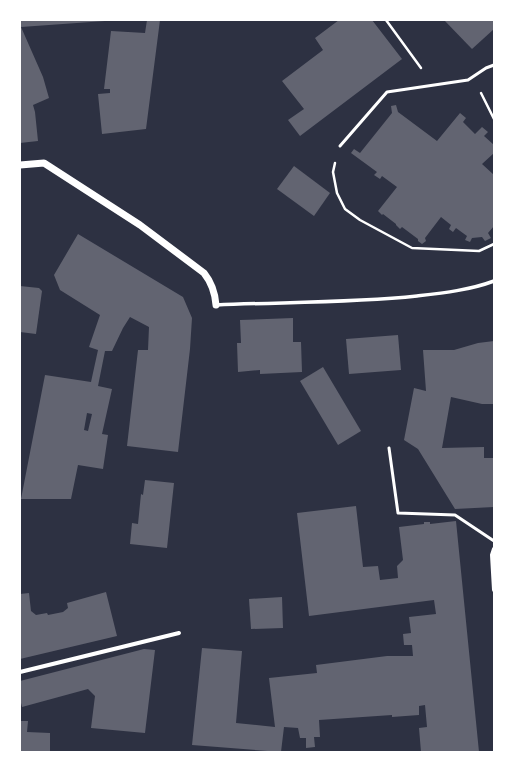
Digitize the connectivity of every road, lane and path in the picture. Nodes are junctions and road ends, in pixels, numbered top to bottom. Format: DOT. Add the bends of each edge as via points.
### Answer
graph roads {
  1 [pos="386,20"];
  2 [pos="494,65"];
  3 [pos="468,80"];
  4 [pos="432,84"];
  5 [pos="494,119"];
  6 [pos="340,146"];
  7 [pos="20,165"];
  8 [pos="494,244"];
  9 [pos="494,281"];
  10 [pos="216,305"];
  11 [pos="390,448"];
  12 [pos="494,541"];
  13 [pos="494,549"];
  14 [pos="494,590"];
  15 [pos="179,632"];
  16 [pos="20,672"];
  1 -- 4 [label="path"];
  2 -- 3 [label="lane"];
  3 -- 4 [label="lane"];
  3 -- 5 [label="path" via="478,89"];
  4 -- 6 [label="lane" via="387,92"];
  6 -- 8 [label="path" via="333,172 338,193 346,209 360,220 412,248 479,251"];
  7 -- 10 [label="street" via="44,163 140,225 204,273 215,292"];
  9 -- 10 [label="street" via="435,294 384,299"];
  11 -- 12 [label="lane" via="398,513 455,515"];
  13 -- 14 [label="street"];
  15 -- 16 [label="street"];
}
